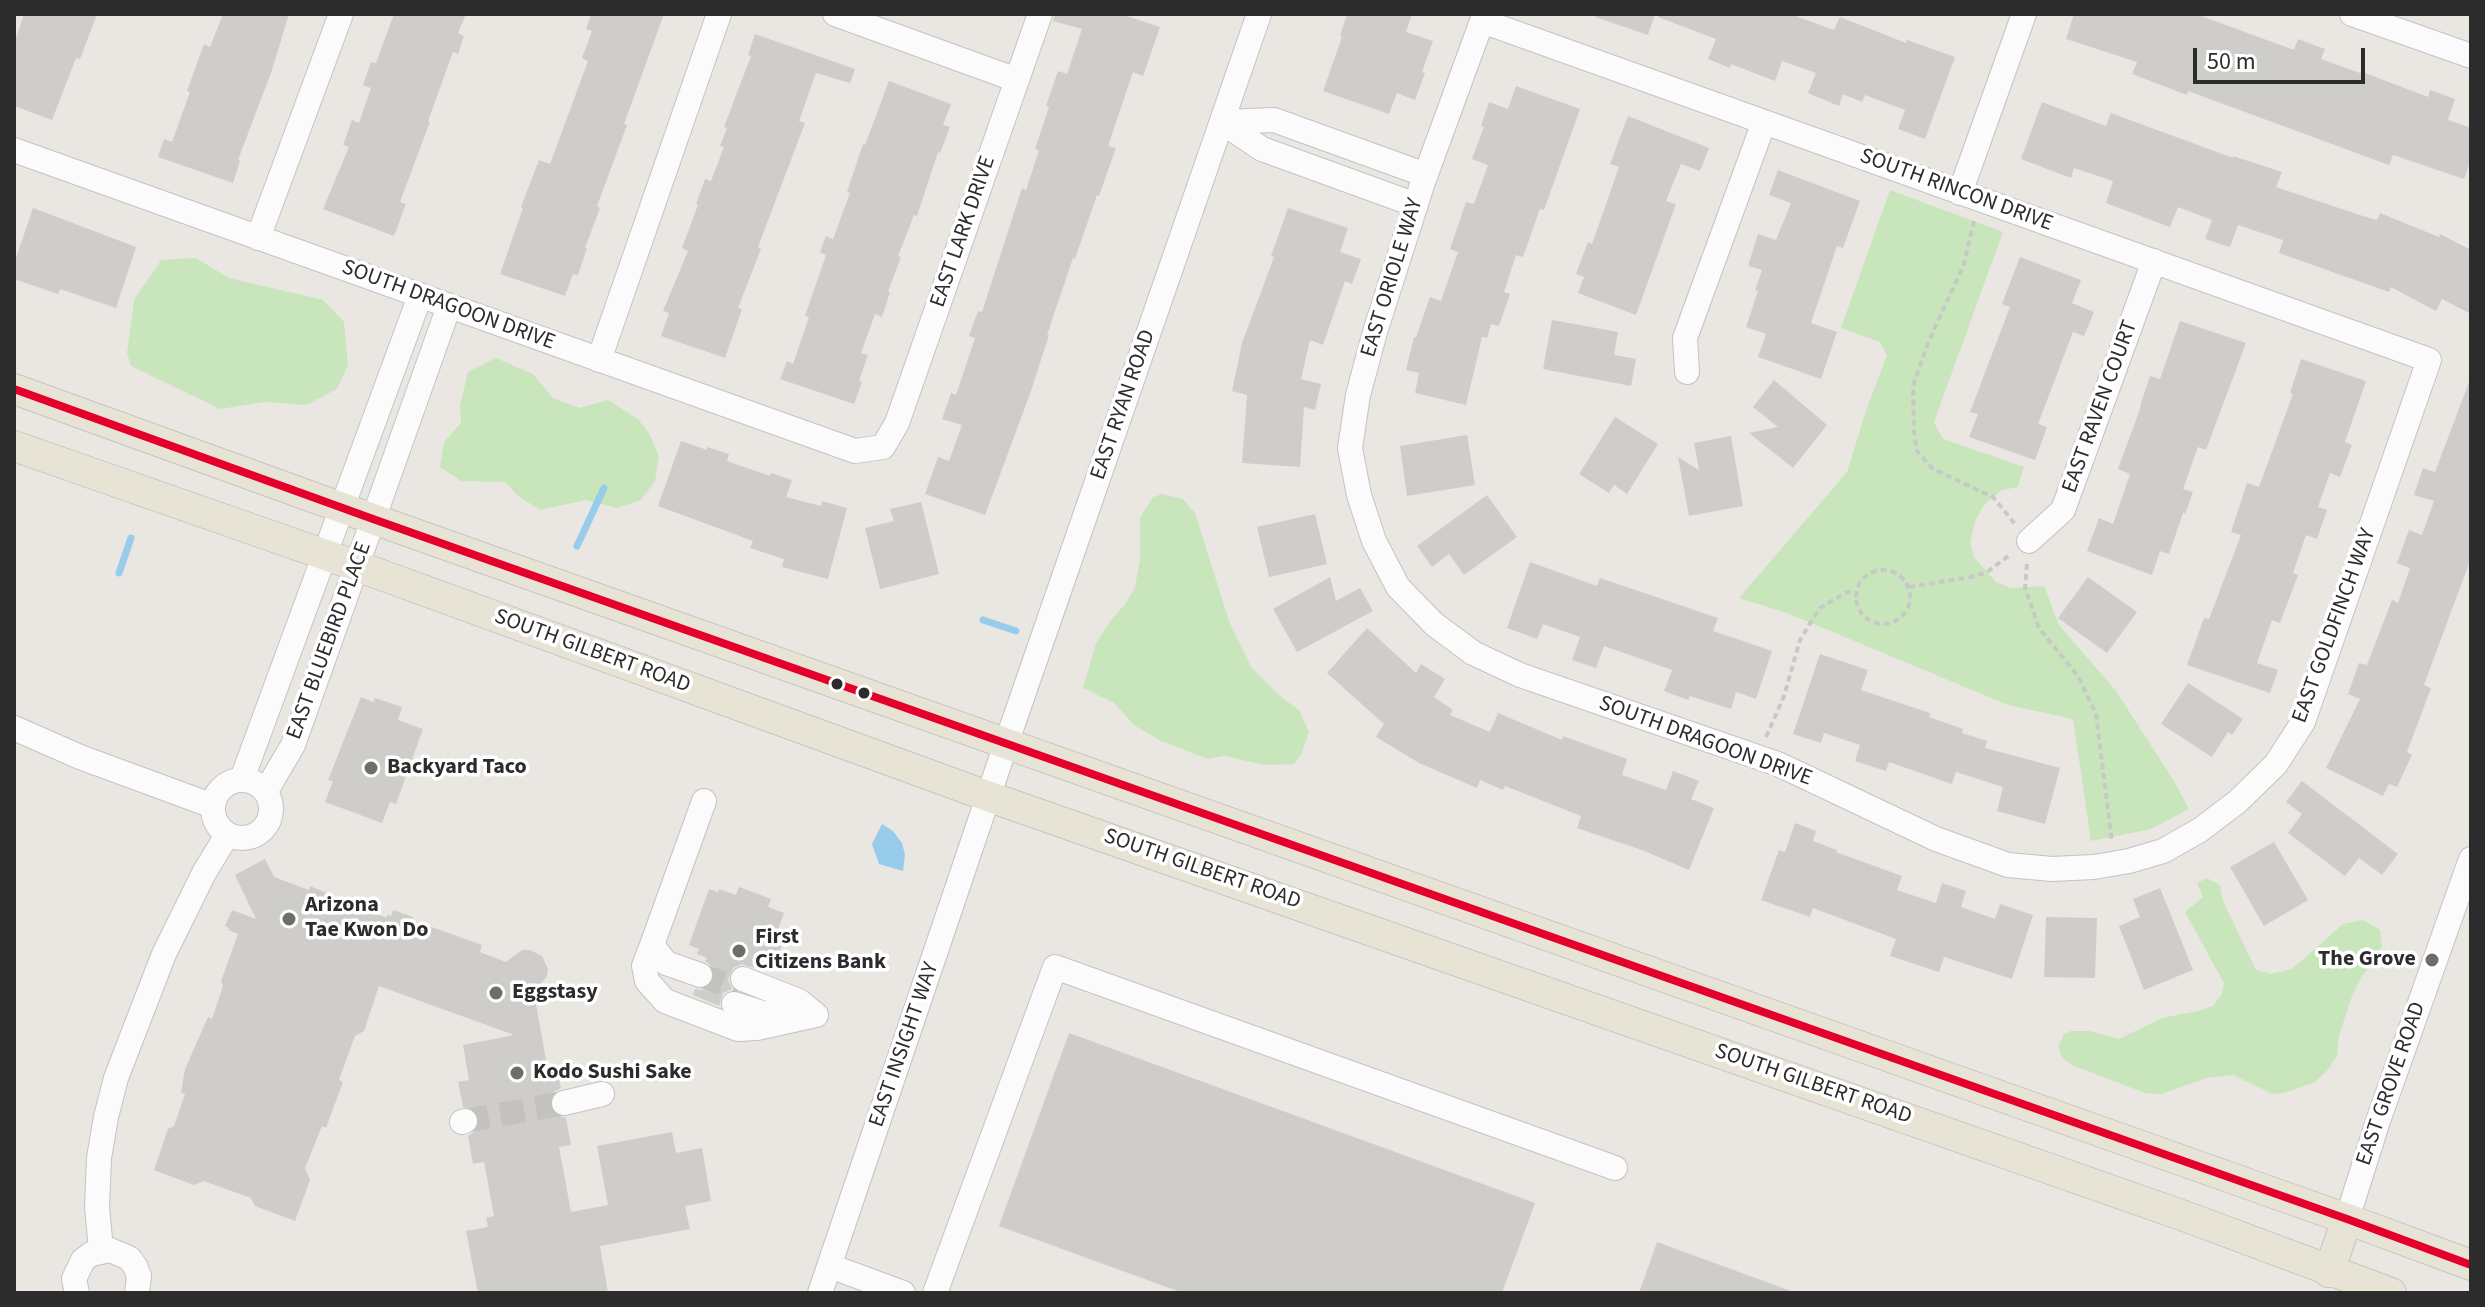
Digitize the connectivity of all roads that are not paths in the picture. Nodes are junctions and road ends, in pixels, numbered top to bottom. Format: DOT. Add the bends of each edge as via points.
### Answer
graph roads {
  1 [pos="341,14"];
  2 [pos="719,14"];
  3 [pos="835,14"];
  4 [pos="1040,14"];
  5 [pos="1259,14"];
  6 [pos="2024,14"];
  7 [pos="2352,14"];
  8 [pos="1482,21"];
  9 [pos="2471,56"];
  10 [pos="1017,80"];
  11 [pos="1222,122"];
  12 [pos="1764,122"];
  13 [pos="14,150"];
  14 [pos="1426,175"];
  15 [pos="1960,193"];
  16 [pos="1416,205"];
  17 [pos="258,238"];
  18 [pos="2154,261"];
  19 [pos="420,296"];
  20 [pos="449,306"];
  21 [pos="599,360"];
  22 [pos="2429,360"];
  23 [pos="1687,372"];
  24 [pos="14,389"];
  25 [pos="14,446"];
  26 [pos="883,447"];
  27 [pos="332,530"];
  28 [pos="1374,541"];
  29 [pos="2029,541"];
  30 [pos="365,543"];
  31 [pos="14,728"];
  32 [pos="1006,744"];
  33 [pos="242,779"];
  34 [pos="266,791"];
  35 [pos="990,797"];
  36 [pos="704,801"];
  37 [pos="213,806"];
  38 [pos="227,835"];
  39 [pos="2471,859"];
  40 [pos="2123,862"];
  41 [pos="652,946"];
  42 [pos="700,977"];
  43 [pos="739,991"];
  44 [pos="602,1094"];
  45 [pos="564,1103"];
  46 [pos="1615,1168"];
  47 [pos="2347,1219"];
  48 [pos="101,1250"];
  49 [pos="2471,1265"];
  50 [pos="830,1266"];
  51 [pos="2329,1272"];
  52 [pos="77,1293"];
  53 [pos="137,1293"];
  54 [pos="820,1293"];
  55 [pos="903,1293"];
  56 [pos="935,1293"];
  57 [pos="2391,1293"];
  1 -- 17 [label="street"];
  2 -- 21 [label="street"];
  3 -- 10 [label="street"];
  4 -- 10 [label="street, EAST LARK DRIVE"];
  5 -- 11 [label="street, EAST RYAN ROAD"];
  6 -- 15 [label="street"];
  7 -- 9 [label="street"];
  8 -- 12 [label="street, SOUTH RINCON DRIVE"];
  8 -- 14 [label="street, EAST ORIOLE WAY"];
  10 -- 26 [label="street, EAST LARK DRIVE" via="897,423"];
  11 -- 14 [label="street" via="1274,120"];
  11 -- 16 [label="street" via="1262,149"];
  11 -- 32 [label="street, EAST RYAN ROAD"];
  12 -- 15 [label="street, SOUTH RINCON DRIVE"];
  12 -- 23 [label="street" via="1685,338"];
  13 -- 17 [label="street, SOUTH DRAGOON DRIVE"];
  14 -- 16 [label="street, EAST ORIOLE WAY"];
  15 -- 18 [label="street, SOUTH RINCON DRIVE"];
  16 -- 28 [label="street, EAST ORIOLE WAY" via="1375,332 1350,448"];
  17 -- 19 [label="street, SOUTH DRAGOON DRIVE"];
  18 -- 22 [label="street, SOUTH RINCON DRIVE"];
  18 -- 29 [label="street, EAST RAVEN COURT" via="2063,510"];
  19 -- 20 [label="street, SOUTH DRAGOON DRIVE"];
  19 -- 27 [label="street, EAST BLUEBIRD PLACE"];
  20 -- 21 [label="street, SOUTH DRAGOON DRIVE"];
  20 -- 30 [label="street, EAST BLUEBIRD PLACE"];
  21 -- 26 [label="street, SOUTH DRAGOON DRIVE" via="855,451"];
  22 -- 40 [label="street, EAST GOLDFINCH WAY" via="2303,722 2276,764 2237,802 2163,851"];
  24 -- 27 [label="main road, SOUTH GILBERT ROAD"];
  25 -- 27 [label="main road, SOUTH GILBERT ROAD"];
  27 -- 30 [label="main road, SOUTH GILBERT ROAD"];
  27 -- 30 [label="main road, SOUTH GILBERT ROAD"];
  27 -- 33 [label="street, EAST BLUEBIRD PLACE"];
  28 -- 40 [label="street, SOUTH DRAGOON DRIVE" via="1398,587 1434,624 1473,653 1520,675 1778,764 1936,839 2008,865 2052,869"];
  30 -- 32 [label="main road, SOUTH GILBERT ROAD"];
  30 -- 34 [label="street, EAST BLUEBIRD PLACE" via="293,745"];
  30 -- 35 [label="main road, SOUTH GILBERT ROAD"];
  31 -- 37 [label="street"];
  32 -- 35 [label="street, EAST RYAN ROAD"];
  32 -- 47 [label="main road, SOUTH GILBERT ROAD"];
  33 -- 34 [label="street" via="255,781"];
  33 -- 37 [label="street, EAST BLUEBIRD PLACE" via="225,784"];
  34 -- 38 [label="street, EAST BLUEBIRD PLACE" via="272,812 264,829 247,838"];
  35 -- 50 [label="street, EAST INSIGHT WAY"];
  35 -- 51 [label="main road, SOUTH GILBERT ROAD" via="2187,1217"];
  36 -- 41 [label="street"];
  37 -- 38 [label="street" via="215,821"];
  38 -- 48 [label="street" via="164,954 116,1078 99,1158"];
  39 -- 47 [label="street, EAST GROVE ROAD"];
  41 -- 42 [label="street" via="669,948"];
  41 -- 43 [label="street" via="644,966 647,981 665,1001 738,1029 816,1015"];
  44 -- 45 [label="street"];
  46 -- 56 [label="street" via="1055,967"];
  47 -- 49 [label="main road, SOUTH GILBERT ROAD"];
  47 -- 51 [label="main road"];
  48 -- 52 [label="street" via="77,1269"];
  48 -- 53 [label="street" via="129,1258 139,1276"];
  50 -- 54 [label="street, EAST INSIGHT WAY"];
  50 -- 55 [label="street"];
  51 -- 57 [label="main road, SOUTH GILBERT ROAD"];
}
